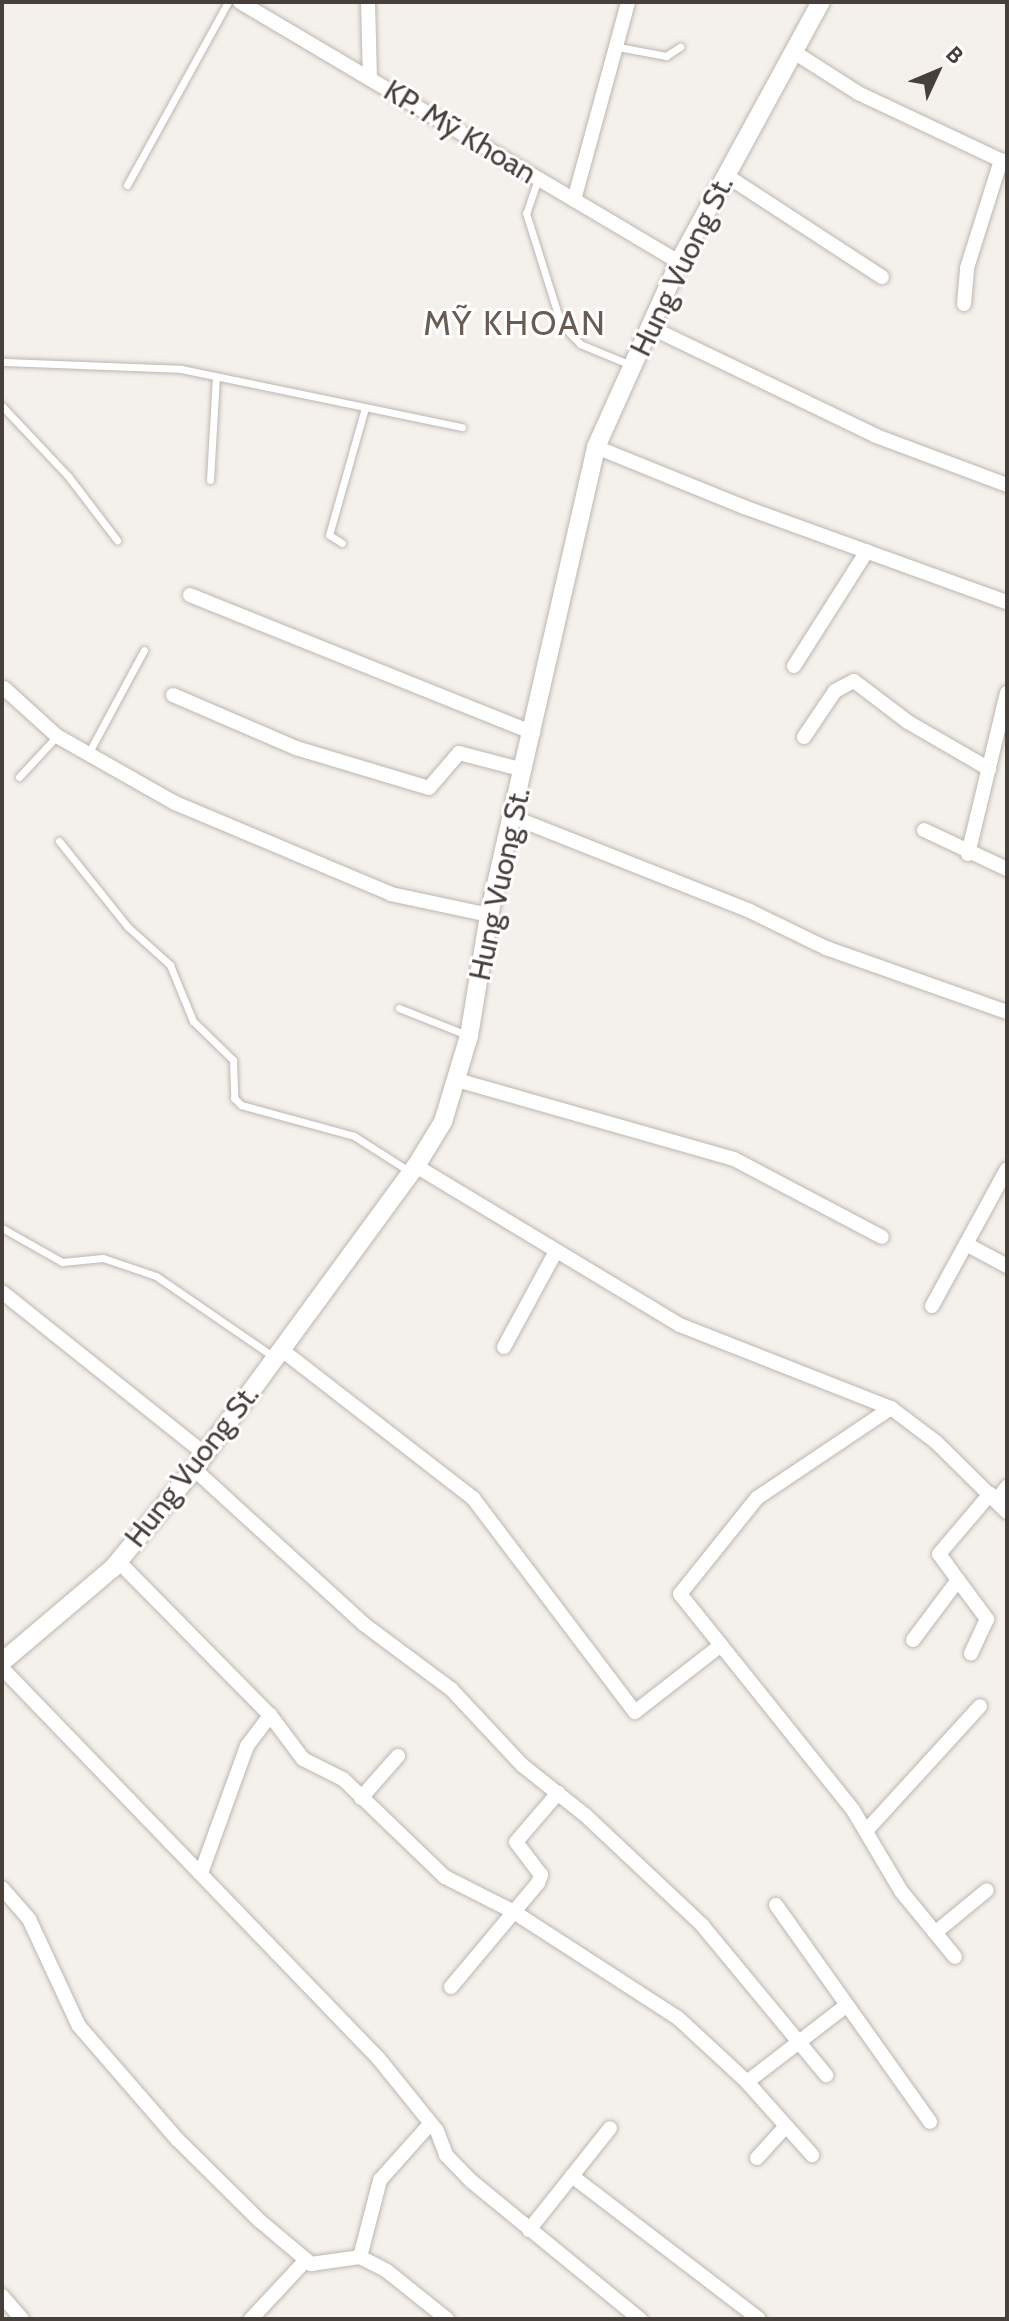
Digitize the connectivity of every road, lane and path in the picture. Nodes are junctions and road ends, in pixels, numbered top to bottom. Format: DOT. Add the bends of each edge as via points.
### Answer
graph roads {
  1 [pos="228,2"];
  2 [pos="240,2"];
  3 [pos="368,2"];
  4 [pos="628,2"];
  5 [pos="821,2"];
  6 [pos="618,47"];
  7 [pos="680,47"];
  8 [pos="794,52"];
  9 [pos="370,78"];
  10 [pos="1004,162"];
  11 [pos="727,176"];
  12 [pos="538,179"];
  13 [pos="127,185"];
  14 [pos="574,200"];
  15 [pos="679,262"];
  16 [pos="882,277"];
  17 [pos="964,304"];
  18 [pos="650,327"];
  19 [pos="2,362"];
  20 [pos="633,365"];
  21 [pos="216,377"];
  22 [pos="2,406"];
  23 [pos="365,408"];
  24 [pos="462,427"];
  25 [pos="596,447"];
  26 [pos="210,480"];
  27 [pos="1007,485"];
  28 [pos="117,540"];
  29 [pos="342,543"];
  30 [pos="867,551"];
  31 [pos="190,595"];
  32 [pos="1007,602"];
  33 [pos="144,650"];
  34 [pos="794,666"];
  35 [pos="4,688"];
  36 [pos="1007,693"];
  37 [pos="173,695"];
  38 [pos="533,733"];
  39 [pos="57,736"];
  40 [pos="804,737"];
  41 [pos="88,754"];
  42 [pos="989,769"];
  43 [pos="524,770"];
  44 [pos="19,777"];
  45 [pos="513,817"];
  46 [pos="924,830"];
  47 [pos="59,841"];
  48 [pos="968,854"];
  49 [pos="1007,869"];
  50 [pos="489,915"];
  51 [pos="399,1008"];
  52 [pos="1007,1012"];
  53 [pos="469,1036"];
  54 [pos="457,1080"];
  55 [pos="413,1169"];
  56 [pos="1007,1169"];
  57 [pos="2,1228"];
  58 [pos="882,1237"];
  59 [pos="966,1244"];
  60 [pos="555,1253"];
  61 [pos="1007,1266"];
  62 [pos="2,1292"];
  63 [pos="932,1306"];
  64 [pos="504,1347"];
  65 [pos="279,1354"];
  66 [pos="891,1408"];
  67 [pos="199,1461"];
  68 [pos="1007,1487"];
  69 [pos="993,1498"];
  70 [pos="1007,1512"];
  71 [pos="118,1561"];
  72 [pos="958,1580"];
  73 [pos="913,1640"];
  74 [pos="721,1645"];
  75 [pos="971,1654"];
  76 [pos="2,1665"];
  77 [pos="980,1706"];
  78 [pos="270,1715"];
  79 [pos="398,1756"];
  80 [pos="558,1793"];
  81 [pos="361,1798"];
  82 [pos="866,1831"];
  83 [pos="201,1873"];
  84 [pos="2,1888"];
  85 [pos="987,1890"];
  86 [pos="776,1905"];
  87 [pos="514,1912"];
  88 [pos="935,1933"];
  89 [pos="955,1957"];
  90 [pos="451,1987"];
  91 [pos="847,2005"];
  92 [pos="797,2042"];
  93 [pos="826,2075"];
  94 [pos="747,2082"];
  95 [pos="930,2122"];
  96 [pos="431,2123"];
  97 [pos="786,2126"];
  98 [pos="610,2128"];
  99 [pos="812,2155"];
  100 [pos="757,2158"];
  101 [pos="572,2176"];
  102 [pos="529,2230"];
  103 [pos="360,2257"];
  104 [pos="305,2261"];
  105 [pos="2,2296"];
  106 [pos="22,2319"];
  107 [pos="251,2319"];
  108 [pos="447,2319"];
  109 [pos="640,2319"];
  110 [pos="759,2319"];
  1 -- 13 [label="lane"];
  2 -- 9 [label="street, KP. Mỹ Khoan"];
  3 -- 9 [label="street"];
  4 -- 6 [label="street" via="622,9"];
  5 -- 8 [label="street, Hung Vuong St."];
  6 -- 7 [label="lane" via="666,56"];
  6 -- 14 [label="street" via="604,81 601,113"];
  8 -- 10 [label="street" via="858,93"];
  8 -- 11 [label="street, Hung Vuong St."];
  9 -- 12 [label="street, KP. Mỹ Khoan"];
  10 -- 17 [label="street" via="967,268"];
  11 -- 15 [label="street, Hung Vuong St."];
  11 -- 16 [label="street"];
  12 -- 14 [label="street, KP. Mỹ Khoan"];
  12 -- 20 [label="lane" via="526,213 561,324 580,344"];
  14 -- 15 [label="street, KP. Mỹ Khoan"];
  15 -- 18 [label="street, Hung Vuong St."];
  18 -- 20 [label="street, Hung Vuong St."];
  18 -- 27 [label="street" via="876,436"];
  19 -- 21 [label="lane" via="181,369"];
  20 -- 25 [label="street, Hung Vuong St."];
  21 -- 23 [label="lane"];
  21 -- 26 [label="lane"];
  22 -- 28 [label="lane" via="68,476"];
  23 -- 24 [label="lane"];
  23 -- 29 [label="lane" via="329,535"];
  25 -- 30 [label="street"];
  25 -- 38 [label="street, Hung Vuong St."];
  30 -- 32 [label="street"];
  30 -- 34 [label="street"];
  31 -- 38 [label="street"];
  33 -- 41 [label="lane"];
  35 -- 39 [label="street"];
  36 -- 42 [label="street"];
  37 -- 43 [label="street" via="296,748 429,788 459,753"];
  38 -- 43 [label="street, Hung Vuong St."];
  39 -- 41 [label="street"];
  39 -- 44 [label="lane"];
  40 -- 42 [label="street" via="835,691 854,681 908,722"];
  41 -- 50 [label="street" via="175,803 391,894"];
  42 -- 48 [label="street"];
  43 -- 45 [label="street, Hung Vuong St."];
  45 -- 50 [label="street, Hung Vuong St."];
  45 -- 52 [label="street" via="750,911 826,948"];
  46 -- 48 [label="street"];
  47 -- 55 [label="lane" via="128,927 170,965 193,1021 233,1060 234,1098 241,1105 354,1136"];
  48 -- 49 [label="street"];
  50 -- 53 [label="street, Hung Vuong St."];
  51 -- 53 [label="lane"];
  53 -- 54 [label="street, Hung Vuong St."];
  54 -- 55 [label="street, Hung Vuong St." via="443,1122"];
  54 -- 58 [label="street" via="734,1159"];
  55 -- 60 [label="street"];
  55 -- 65 [label="street, Hung Vuong St."];
  56 -- 59 [label="street"];
  57 -- 65 [label="lane" via="62,1262 103,1258 156,1276"];
  59 -- 61 [label="street"];
  59 -- 63 [label="street"];
  60 -- 64 [label="street"];
  60 -- 66 [label="street" via="708,1339 813,1373"];
  62 -- 67 [label="street"];
  65 -- 67 [label="street, Hung Vuong St."];
  65 -- 74 [label="street" via="473,1498 635,1712"];
  66 -- 69 [label="street" via="936,1442"];
  66 -- 74 [label="street" via="757,1498 683,1585 684,1603"];
  67 -- 71 [label="street, Hung Vuong St."];
  67 -- 80 [label="street" via="365,1625 451,1689 522,1765"];
  68 -- 69 [label="street"];
  69 -- 70 [label="street"];
  69 -- 72 [label="street" via="939,1554"];
  71 -- 76 [label="street, Hung Vuong St."];
  71 -- 78 [label="street"];
  72 -- 73 [label="street"];
  72 -- 75 [label="street" via="987,1619"];
  74 -- 82 [label="street"];
  76 -- 83 [label="street"];
  77 -- 82 [label="street"];
  78 -- 81 [label="street" via="303,1759 343,1779"];
  78 -- 83 [label="street" via="247,1746"];
  79 -- 81 [label="street"];
  80 -- 87 [label="street" via="517,1837 518,1847 541,1875"];
  80 -- 92 [label="street" via="702,1925"];
  81 -- 87 [label="street" via="445,1877"];
  82 -- 88 [label="street" via="901,1891"];
  83 -- 96 [label="street" via="379,2059"];
  84 -- 104 [label="street" via="29,1919 79,2026 177,2139"];
  85 -- 88 [label="street"];
  86 -- 91 [label="street"];
  87 -- 90 [label="street"];
  87 -- 94 [label="street" via="678,2018"];
  88 -- 89 [label="street"];
  91 -- 92 [label="street"];
  91 -- 95 [label="street"];
  92 -- 93 [label="street"];
  92 -- 94 [label="street"];
  94 -- 97 [label="street"];
  96 -- 102 [label="street" via="446,2155"];
  96 -- 103 [label="street" via="380,2180"];
  97 -- 99 [label="street"];
  97 -- 100 [label="street"];
  98 -- 101 [label="street"];
  101 -- 102 [label="street"];
  101 -- 110 [label="street"];
  102 -- 109 [label="street"];
  103 -- 104 [label="street" via="334,2263"];
  103 -- 108 [label="street" via="387,2271"];
  104 -- 107 [label="street"];
  105 -- 106 [label="street"];
}
